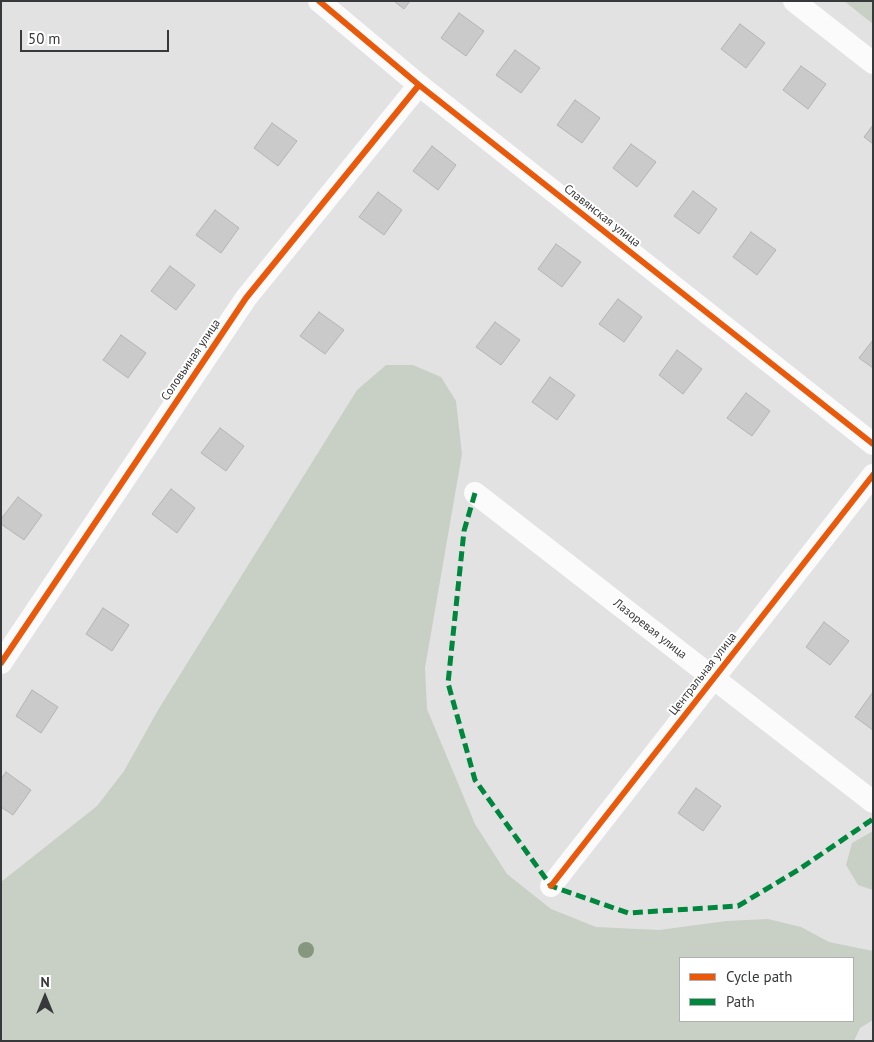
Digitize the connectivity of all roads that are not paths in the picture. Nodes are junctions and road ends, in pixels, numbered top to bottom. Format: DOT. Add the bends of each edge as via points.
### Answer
graph roads {
  1 [pos="320,1"];
  2 [pos="794,1"];
  3 [pos="873,63"];
  4 [pos="419,85"];
  5 [pos="873,444"];
  6 [pos="873,475"];
  7 [pos="475,493"];
  8 [pos="1,663"];
  9 [pos="714,679"];
  10 [pos="873,802"];
  11 [pos="551,886"];
  1 -- 4 [label="street, Славянская улица"];
  2 -- 3 [label="street"];
  4 -- 5 [label="street, Славянская улица"];
  4 -- 8 [label="street, Соловьиная улица" via="246,298"];
  6 -- 9 [label="street, Центральная улица"];
  7 -- 9 [label="street, Лазоревая улица"];
  9 -- 10 [label="street, Лазоревая улица"];
  9 -- 11 [label="street, Центральная улица"];
}
